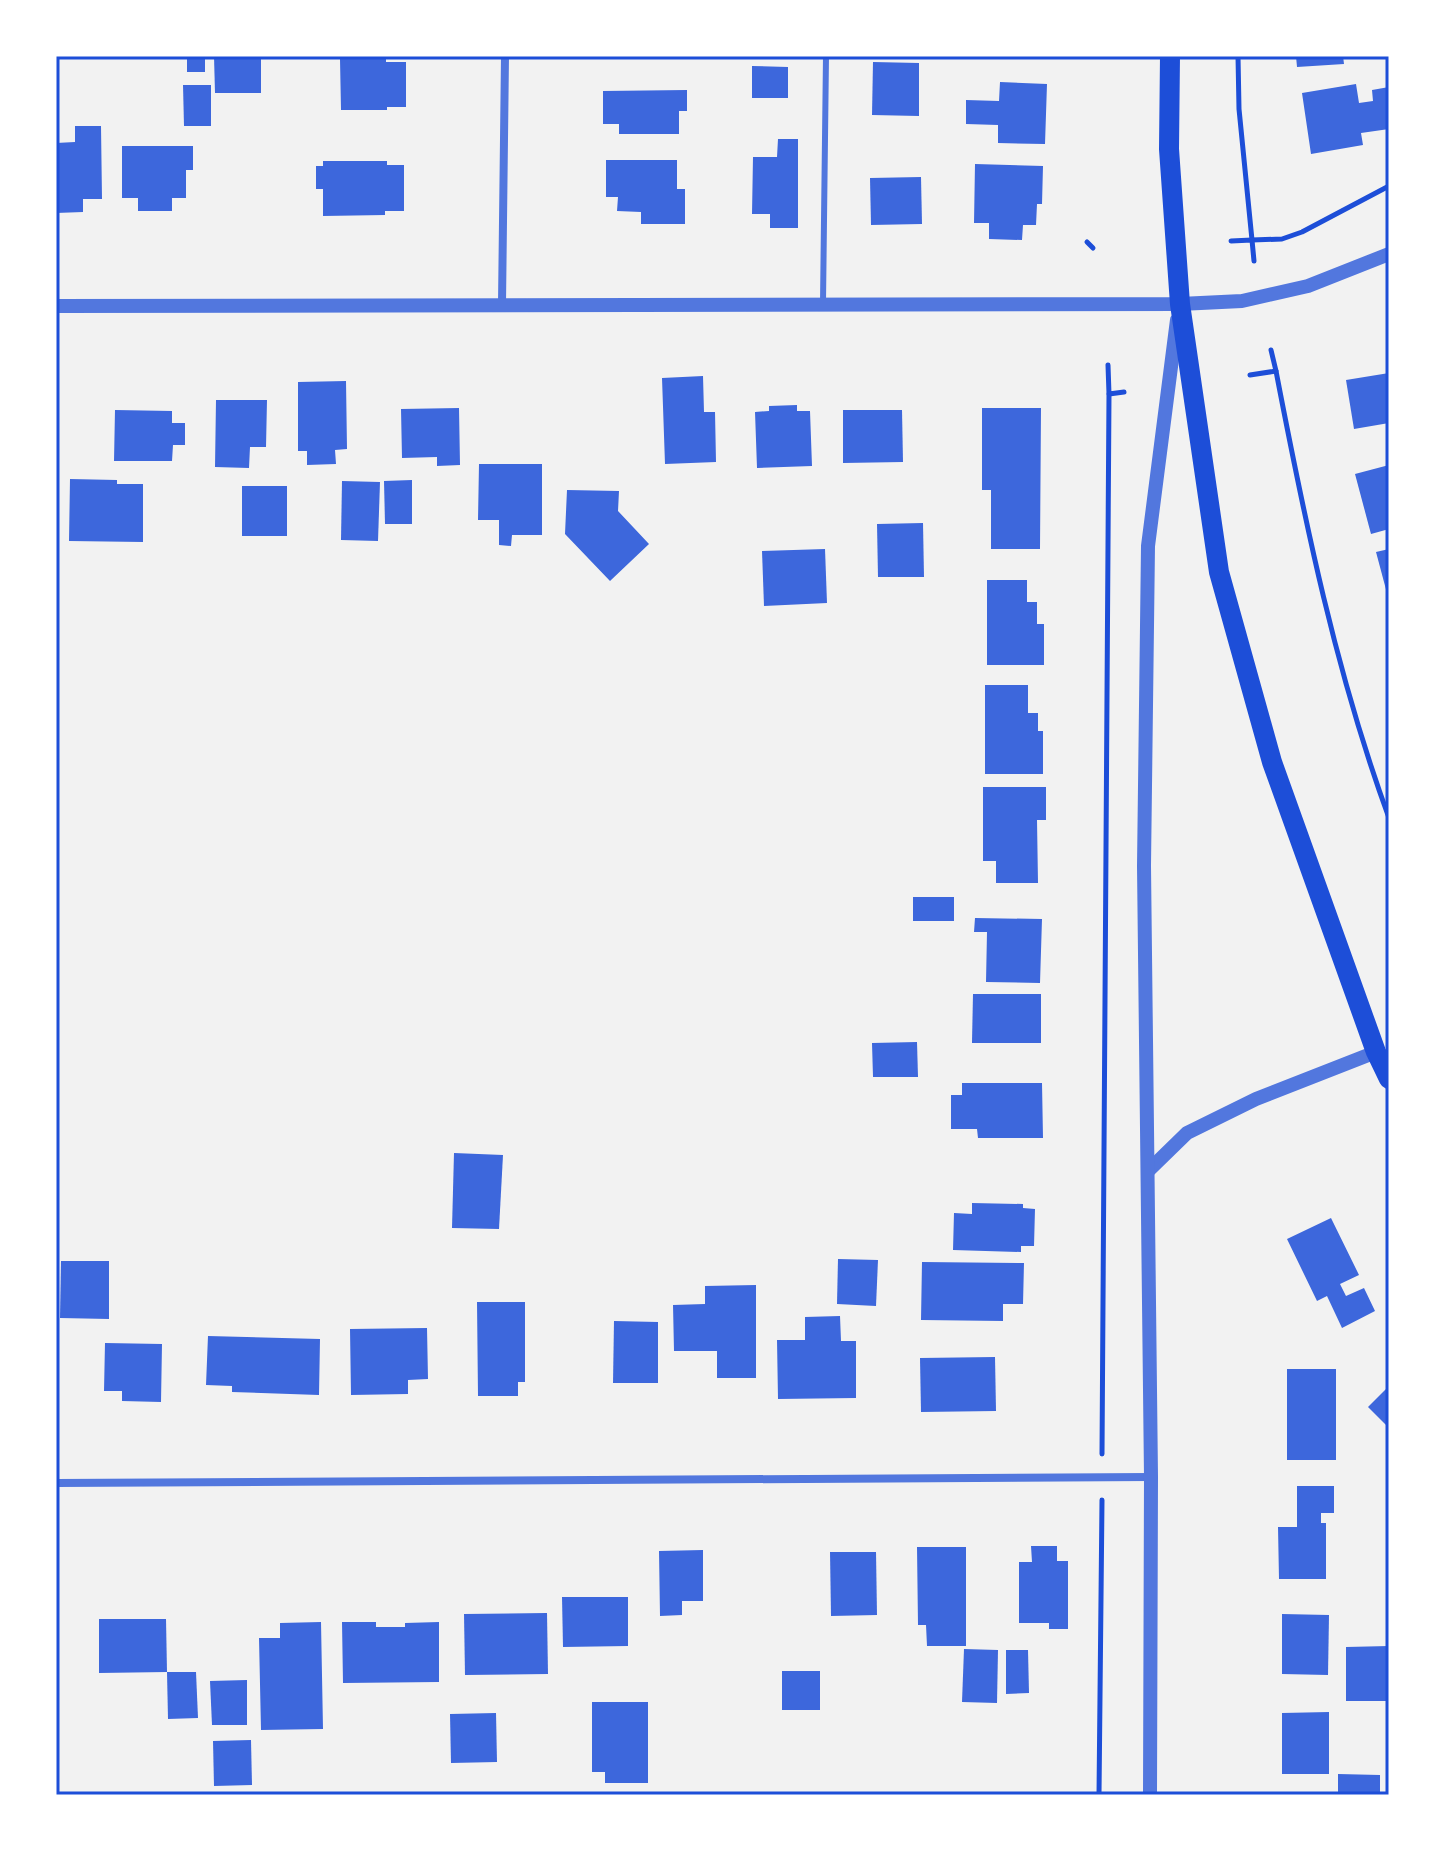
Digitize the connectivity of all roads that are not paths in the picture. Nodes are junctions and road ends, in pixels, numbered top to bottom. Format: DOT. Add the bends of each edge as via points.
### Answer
graph roads {
  1 [pos="505,56"];
  2 [pos="826,56"];
  3 [pos="1170,56"];
  4 [pos="1389,254"];
  5 [pos="823,303"];
  6 [pos="502,304"];
  7 [pos="1180,304"];
  8 [pos="56,306"];
  9 [pos="1376,1052"];
  10 [pos="1389,1079"];
  11 [pos="1148,1171"];
  12 [pos="1151,1477"];
  13 [pos="56,1483"];
  14 [pos="1150,1795"];
  1 -- 6 [label="street"];
  2 -- 5 [label="lane"];
  3 -- 7 [label="main road" via="1169,149"];
  4 -- 7 [label="street" via="1308,286 1242,301"];
  5 -- 6 [label="street"];
  5 -- 7 [label="street"];
  6 -- 8 [label="street"];
  7 -- 9 [label="main road" via="1219,572 1272,762"];
  7 -- 11 [label="street" via="1148,546"];
  9 -- 10 [label="main road"];
  9 -- 11 [label="street" via="1256,1099 1187,1133"];
  11 -- 12 [label="street"];
  12 -- 13 [label="street"];
  12 -- 14 [label="street"];
}
